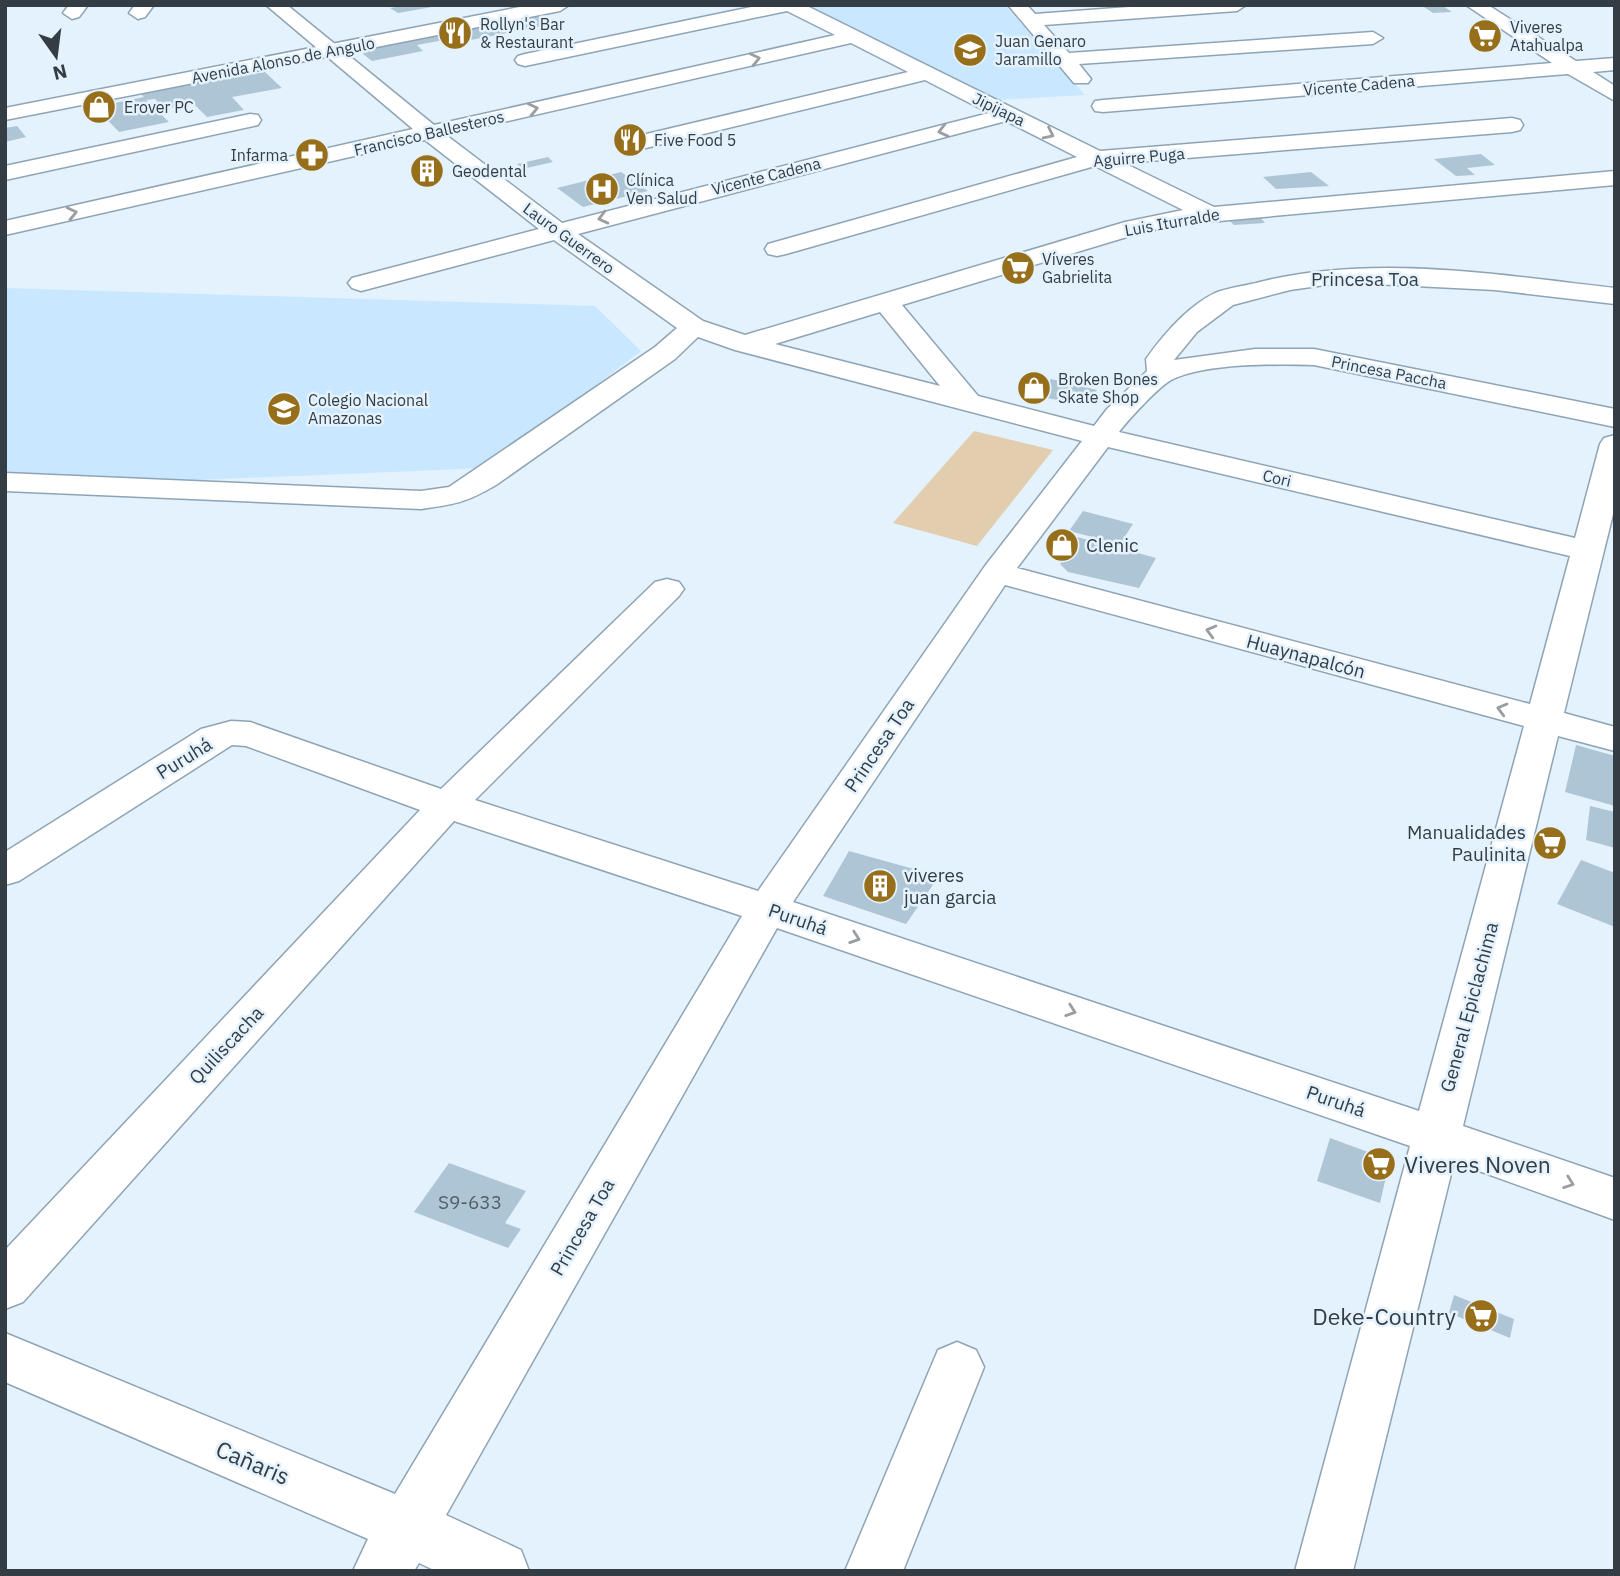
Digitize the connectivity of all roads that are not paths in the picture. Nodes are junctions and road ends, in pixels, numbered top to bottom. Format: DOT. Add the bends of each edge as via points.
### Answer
graph roads {
  1 [pos="275,5"];
  2 [pos="493,5"];
  3 [pos="560,5"];
  4 [pos="790,5"];
  5 [pos="1237,5"];
  6 [pos="1475,5"];
  7 [pos="1024,12"];
  8 [pos="852,37"];
  9 [pos="1373,38"];
  10 [pos="326,44"];
  11 [pos="1064,59"];
  12 [pos="525,60"];
  13 [pos="1615,64"];
  14 [pos="1572,68"];
  15 [pos="925,74"];
  16 [pos="1615,95"];
  17 [pos="5,99"];
  18 [pos="1103,106"];
  19 [pos="5,114"];
  20 [pos="1009,114"];
  21 [pos="250,120"];
  22 [pos="1511,125"];
  23 [pos="430,133"];
  24 [pos="646,141"];
  25 [pos="1153,155"];
  26 [pos="1099,158"];
  27 [pos="5,173"];
  28 [pos="1615,178"];
  29 [pos="1207,214"];
  30 [pos="5,229"];
  31 [pos="556,230"];
  32 [pos="776,249"];
  33 [pos="361,283"];
  34 [pos="1615,296"];
  35 [pos="886,302"];
  36 [pos="694,327"];
  37 [pos="745,344"];
  38 [pos="1161,373"];
  39 [pos="968,402"];
  40 [pos="1615,418"];
  41 [pos="1101,436"];
  42 [pos="1615,444"];
  43 [pos="5,482"];
  44 [pos="1588,551"];
  45 [pos="997,573"];
  46 [pos="667,589"];
  47 [pos="1545,720"];
  48 [pos="1615,739"];
  49 [pos="447,805"];
  50 [pos="5,871"];
  51 [pos="767,909"];
  52 [pos="1435,1135"];
  53 [pos="1615,1199"];
  54 [pos="5,1286"];
  55 [pos="5,1357"];
  56 [pos="957,1367"];
  57 [pos="394,1549"];
  58 [pos="500,1571"];
  59 [pos="874,1571"];
  60 [pos="1324,1571"];
  1 -- 10 [label="street, Lauro Guerrero"];
  2 -- 10 [label="street, Avenida Alonso de Angulo"];
  3 -- 10 [label="street, Avenida Alonso de Angulo"];
  4 -- 8 [label="street, Jipijapa"];
  4 -- 12 [label="street"];
  5 -- 7 [label="street"];
  6 -- 14 [label="street"];
  7 -- 11 [label="street"];
  8 -- 15 [label="street, Jipijapa"];
  23 -- 8 [label="street, Francisco Ballesteros, one-way"];
  9 -- 11 [label="street"];
  10 -- 17 [label="street, Avenida Alonso de Angulo"];
  10 -- 19 [label="street, Avenida Alonso de Angulo"];
  10 -- 23 [label="street, Lauro Guerrero"];
  11 -- 18 [label="street"];
  13 -- 14 [label="street, Vicente Cadena"];
  14 -- 16 [label="street"];
  14 -- 18 [label="street, Vicente Cadena"];
  15 -- 20 [label="street, Jipijapa"];
  15 -- 24 [label="street"];
  18 -- 25 [label="street"];
  20 -- 26 [label="street, Jipijapa, one-way"];
  20 -- 31 [label="street, Vicente Cadena, one-way"];
  21 -- 27 [label="street"];
  22 -- 25 [label="street, Aguirre Puga"];
  30 -- 23 [label="street, Francisco Ballesteros, one-way"];
  23 -- 31 [label="street, Lauro Guerrero"];
  25 -- 26 [label="street, Aguirre Puga"];
  25 -- 29 [label="street"];
  26 -- 29 [label="street, Jipijapa"];
  26 -- 32 [label="street, Aguirre Puga"];
  28 -- 29 [label="street, Luis Iturralde"];
  29 -- 35 [label="street, Luis Iturralde" via="1134,226"];
  31 -- 33 [label="street, Vicente Cadena"];
  31 -- 36 [label="street, Lauro Guerrero"];
  34 -- 38 [label="street, Princesa Toa" via="1495,282 1387,277 1289,282 1224,299 1188,326 1160,359"];
  35 -- 37 [label="street, Luis Iturralde"];
  35 -- 39 [label="street"];
  36 -- 37 [label="street, Lauro Guerrero"];
  36 -- 43 [label="street" via="665,353 457,495 421,500"];
  37 -- 39 [label="street, Cori"];
  38 -- 40 [label="street, Princesa Paccha" via="1264,354 1314,357"];
  38 -- 41 [label="street, Princesa Toa"];
  39 -- 41 [label="street, Cori"];
  41 -- 44 [label="street, Cori"];
  41 -- 45 [label="street, Princesa Toa"];
  42 -- 44 [label="street, General Epiclachima"];
  44 -- 47 [label="street, General Epiclachima"];
  47 -- 45 [label="street, Huaynapalcón, one-way"];
  45 -- 51 [label="street, Princesa Toa"];
  46 -- 49 [label="street, Quiliscacha"];
  47 -- 48 [label="street, Huaynapalcón"];
  47 -- 52 [label="street, General Epiclachima"];
  49 -- 50 [label="street, Puruhá" via="250,734 231,733 214,738"];
  49 -- 51 [label="street, Puruhá"];
  49 -- 54 [label="street, Quiliscacha"];
  51 -- 52 [label="street, Puruhá, one-way"];
  51 -- 57 [label="street, Princesa Toa"];
  52 -- 53 [label="street, Puruhá, one-way"];
  52 -- 60 [label="street, General Epiclachima"];
  55 -- 57 [label="street, Cañaris"];
  56 -- 59 [label="street"];
  57 -- 58 [label="street, Cañaris"];
}
